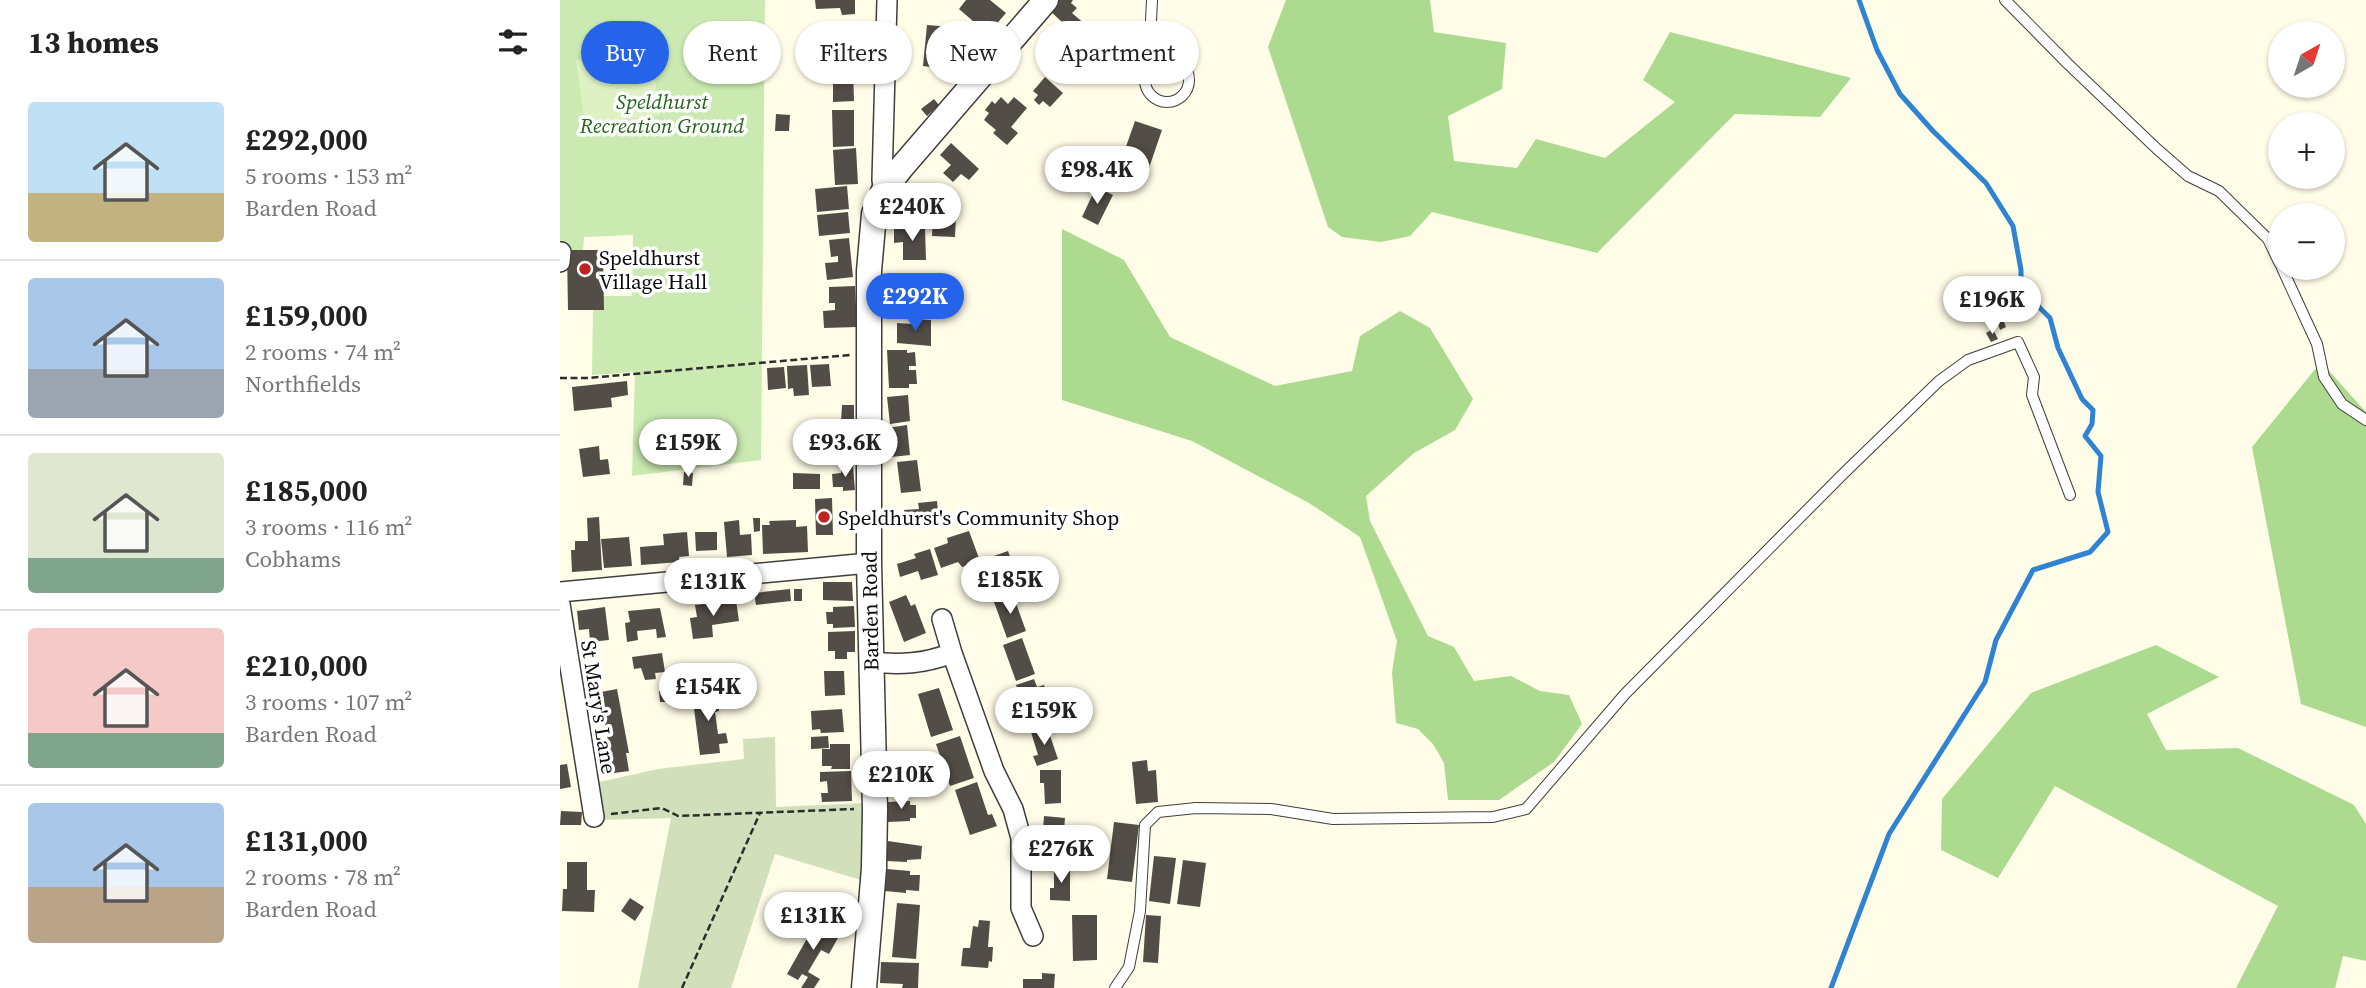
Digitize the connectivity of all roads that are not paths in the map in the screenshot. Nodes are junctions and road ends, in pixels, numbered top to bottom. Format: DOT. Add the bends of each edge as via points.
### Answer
graph roads {
  1 [pos="887,0"];
  2 [pos="1046,0"];
  3 [pos="1152,0"];
  4 [pos="2006,0"];
  5 [pos="1151,21"];
  6 [pos="1158,60"];
  7 [pos="884,190"];
  8 [pos="2268,239"];
  9 [pos="561,252"];
  10 [pos="560,261"];
  11 [pos="2287,280"];
  12 [pos="2366,420"];
  13 [pos="2070,495"];
  14 [pos="869,563"];
  15 [pos="560,592"];
  16 [pos="560,604"];
  17 [pos="942,620"];
  18 [pos="953,653"];
  19 [pos="871,662"];
  20 [pos="594,817"];
  21 [pos="1033,936"];
  22 [pos="864,988"];
  23 [pos="1115,988"];
  1 -- 7 [label="street"];
  2 -- 7 [label="street, Barden Road"];
  3 -- 5 [label="lane"];
  4 -- 8 [label="lane" via="2157,149 2188,176 2219,191"];
  6 -- 6 [label="lane" via="1172,59 1184,66 1189,79 1180,98 1159,100 1148,91 1145,77"];
  7 -- 14 [label="street, Barden Road" via="874,214 869,271"];
  9 -- 10 [label="street"];
  11 -- 12 [label="lane" via="2317,344 2324,377 2342,404"];
  13 -- 23 [label="lane" via="2032,395 2034,377 2018,342 1968,360 1939,381 1635,684 1526,809 1493,817 1333,820 1271,809 1158,812 1145,825 1140,911 1129,967"];
  14 -- 15 [label="street"];
  14 -- 19 [label="street, Barden Road"];
  16 -- 20 [label="street, St Mary's Lane"];
  17 -- 18 [label="street"];
  18 -- 19 [label="street" via="901,665"];
  18 -- 21 [label="street" via="994,771 1013,809 1021,838 1021,908"];
  19 -- 22 [label="street, Barden Road" via="874,868"];
}
